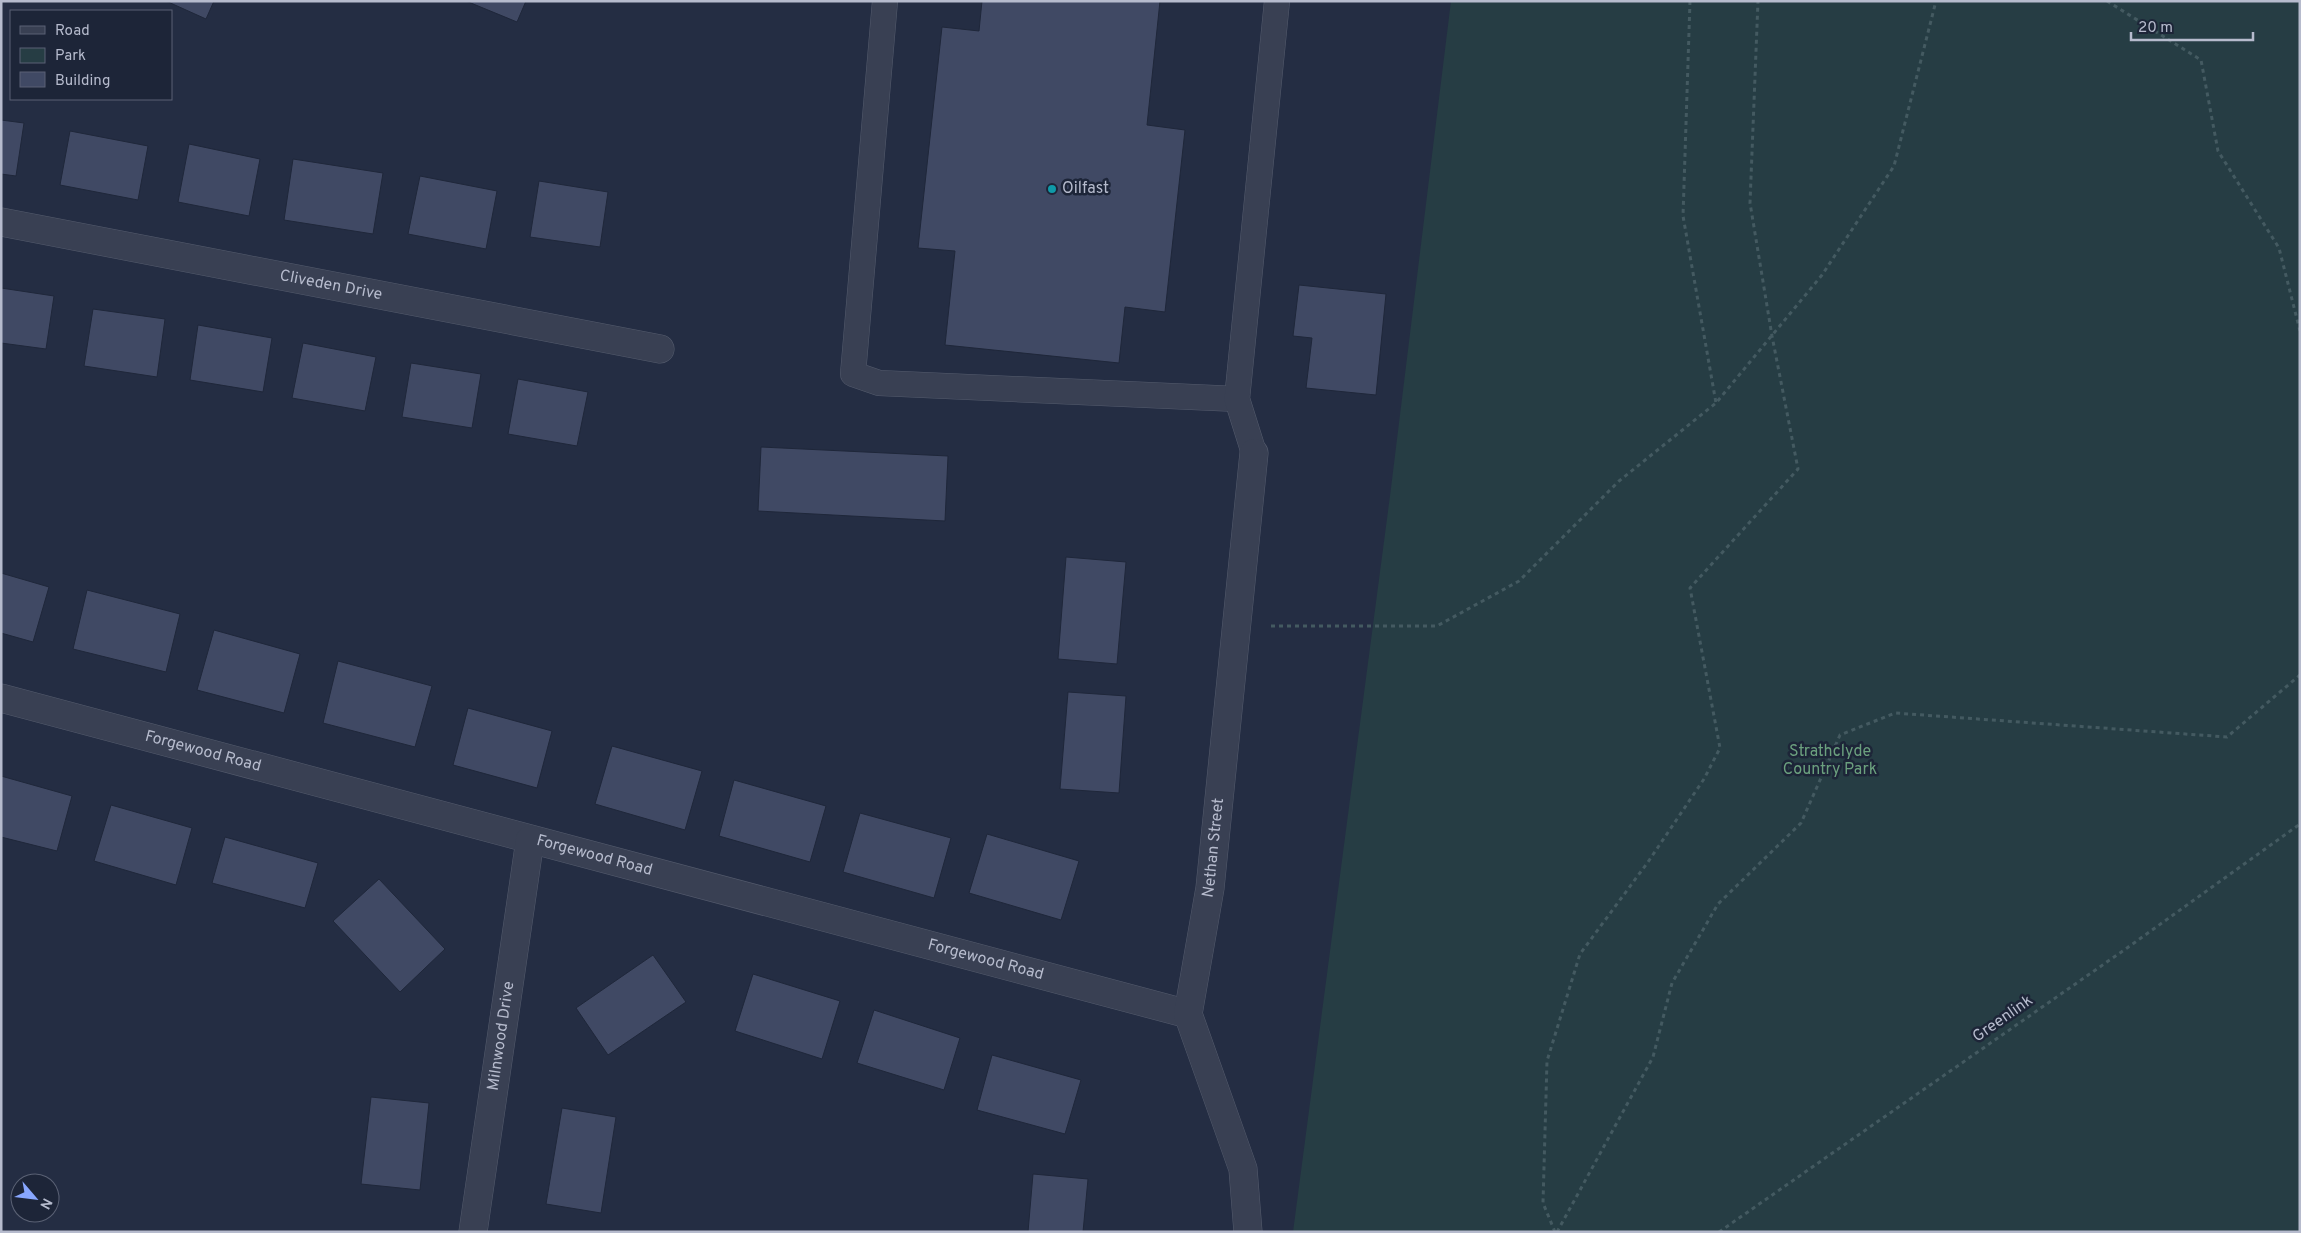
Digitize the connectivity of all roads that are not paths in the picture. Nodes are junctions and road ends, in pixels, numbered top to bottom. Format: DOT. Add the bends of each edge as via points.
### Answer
graph roads {
  1 [pos="885,1"];
  2 [pos="1277,1"];
  3 [pos="1,222"];
  4 [pos="660,349"];
  5 [pos="1237,398"];
  6 [pos="1254,453"];
  7 [pos="1,698"];
  8 [pos="530,840"];
  9 [pos="1188,1014"];
  10 [pos="473,1232"];
  11 [pos="1248,1232"];
  1 -- 5 [label="lane" via="853,374 879,383"];
  2 -- 5 [label="lane"];
  3 -- 4 [label="street, Cliveden Drive"];
  5 -- 6 [label="lane"];
  6 -- 9 [label="street, Nethan Street" via="1210,888"];
  7 -- 8 [label="street, Forgewood Road"];
  8 -- 9 [label="street, Forgewood Road"];
  8 -- 10 [label="street, Milnwood Drive"];
  9 -- 11 [label="street, Nethan Street" via="1243,1168"];
}
